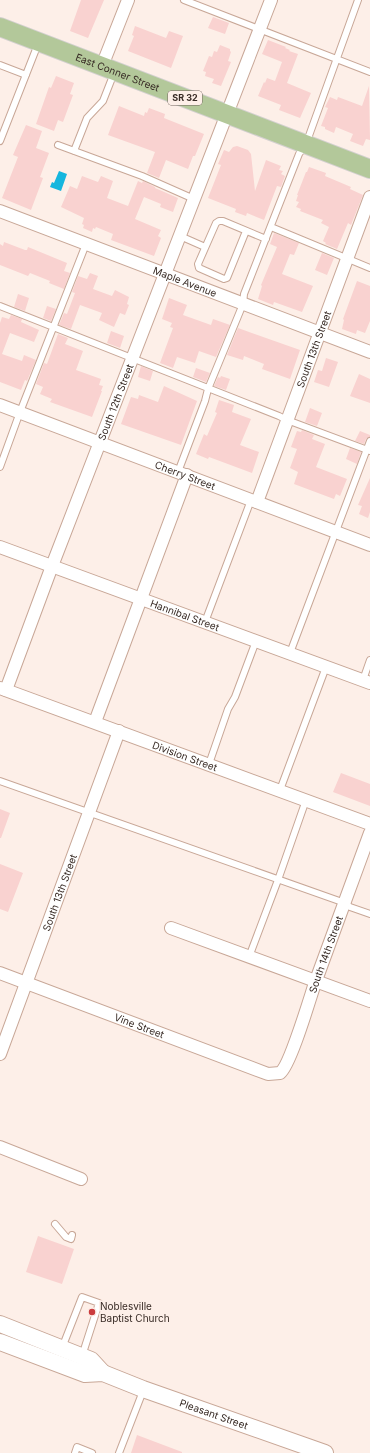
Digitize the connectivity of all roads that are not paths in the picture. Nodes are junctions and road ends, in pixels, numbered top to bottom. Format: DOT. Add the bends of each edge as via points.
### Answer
graph roads {
  1 [pos="128,0"];
  2 [pos="184,0"];
  3 [pos="271,0"];
  4 [pos="358,0"];
  5 [pos="0,27"];
  6 [pos="260,29"];
  7 [pos="39,42"];
  8 [pos="337,60"];
  9 [pos="0,66"];
  10 [pos="108,69"];
  11 [pos="370,72"];
  12 [pos="26,75"];
  13 [pos="228,114"];
  14 [pos="0,141"];
  15 [pos="58,144"];
  16 [pos="306,144"];
  17 [pos="74,151"];
  18 [pos="370,169"];
  19 [pos="370,197"];
  20 [pos="194,199"];
  21 [pos="0,211"];
  22 [pos="271,227"];
  23 [pos="246,231"];
  24 [pos="180,236"];
  25 [pos="266,239"];
  26 [pos="86,244"];
  27 [pos="205,247"];
  28 [pos="347,259"];
  29 [pos="370,268"];
  30 [pos="165,274"];
  31 [pos="243,304"];
  32 [pos="0,306"];
  33 [pos="53,328"];
  34 [pos="319,333"];
  35 [pos="370,352"];
  36 [pos="132,358"];
  37 [pos="208,389"];
  38 [pos="0,405"];
  39 [pos="20,412"];
  40 [pos="287,420"];
  41 [pos="370,441"];
  42 [pos="100,443"];
  43 [pos="368,450"];
  44 [pos="0,467"];
  45 [pos="182,474"];
  46 [pos="254,501"];
  47 [pos="335,532"];
  48 [pos="370,545"];
  49 [pos="0,547"];
  50 [pos="52,566"];
  51 [pos="141,599"];
  52 [pos="205,622"];
  53 [pos="256,641"];
  54 [pos="290,653"];
  55 [pos="370,660"];
  56 [pos="326,666"];
  57 [pos="366,682"];
  58 [pos="3,689"];
  59 [pos="95,722"];
  60 [pos="119,731"];
  61 [pos="209,764"];
  62 [pos="0,781"];
  63 [pos="280,790"];
  64 [pos="306,800"];
  65 [pos="89,812"];
  66 [pos="370,824"];
  67 [pos="370,834"];
  68 [pos="278,880"];
  69 [pos="345,903"];
  70 [pos="370,914"];
  71 [pos="171,928"];
  72 [pos="249,957"];
  73 [pos="0,973"];
  74 [pos="316,981"];
  75 [pos="26,983"];
  76 [pos="370,1001"];
  77 [pos="0,1054"];
  78 [pos="280,1073"];
  79 [pos="0,1147"];
  80 [pos="81,1179"];
  81 [pos="55,1224"];
  82 [pos="72,1235"];
  83 [pos="0,1324"];
  84 [pos="0,1342"];
  85 [pos="62,1348"];
  86 [pos="82,1356"];
  87 [pos="103,1374"];
  88 [pos="143,1389"];
  89 [pos="75,1453"];
  90 [pos="92,1453"];
  91 [pos="119,1453"];
  92 [pos="325,1453"];
  1 -- 10 [label="street"];
  2 -- 6 [label="lane"];
  3 -- 6 [label="street, South 12th Street"];
  4 -- 8 [label="lane"];
  5 -- 7 [label="main road, East Conner Street / SR 32"];
  6 -- 8 [label="lane"];
  6 -- 13 [label="street, South 12th Street"];
  7 -- 10 [label="main road, East Conner Street / SR 32"];
  7 -- 12 [label="lane"];
  8 -- 11 [label="lane"];
  8 -- 16 [label="lane"];
  9 -- 12 [label="lane"];
  10 -- 13 [label="main road, East Conner Street / SR 32"];
  10 -- 17 [label="lane" via="103,102 88,118"];
  12 -- 14 [label="lane"];
  13 -- 16 [label="main road, East Conner Street / SR 32"];
  13 -- 20 [label="street, South 12th Street"];
  15 -- 17 [label="lane"];
  16 -- 18 [label="main road, East Conner Street / SR 32"];
  16 -- 22 [label="lane"];
  17 -- 20 [label="lane" via="142,176"];
  19 -- 28 [label="street, South 13th Street"];
  20 -- 24 [label="street, South 12th Street"];
  21 -- 26 [label="street, Maple Avenue"];
  22 -- 25 [label="lane"];
  22 -- 28 [label="lane"];
  23 -- 25 [label="lane"];
  23 -- 27 [label="lane" via="218,221"];
  23 -- 27 [label="lane" via="227,278 199,268 198,264"];
  24 -- 27 [label="lane"];
  24 -- 30 [label="street, South 12th Street"];
  25 -- 31 [label="lane" via="244,294"];
  26 -- 30 [label="street, Maple Avenue"];
  26 -- 33 [label="lane"];
  28 -- 29 [label="lane"];
  28 -- 34 [label="street, South 13th Street"];
  30 -- 31 [label="street, Maple Avenue"];
  30 -- 36 [label="street, South 12th Street"];
  31 -- 34 [label="street, Maple Avenue"];
  31 -- 37 [label="lane"];
  32 -- 33 [label="lane"];
  33 -- 36 [label="lane"];
  33 -- 39 [label="lane"];
  34 -- 35 [label="street, Maple Avenue"];
  34 -- 40 [label="street, South 13th Street"];
  36 -- 37 [label="lane"];
  36 -- 42 [label="street, South 12th Street"];
  37 -- 40 [label="lane"];
  37 -- 45 [label="lane"];
  38 -- 39 [label="street, Cherry Street"];
  39 -- 42 [label="street, Cherry Street"];
  39 -- 44 [label="lane"];
  40 -- 43 [label="lane"];
  40 -- 46 [label="street, South 13th Street"];
  41 -- 43 [label="lane"];
  42 -- 45 [label="street, Cherry Street"];
  42 -- 50 [label="street, South 12th Street"];
  43 -- 47 [label="lane"];
  45 -- 46 [label="street, Cherry Street"];
  45 -- 51 [label="street"];
  46 -- 47 [label="street, Cherry Street"];
  46 -- 52 [label="lane"];
  47 -- 48 [label="street, Cherry Street"];
  47 -- 54 [label="lane"];
  49 -- 50 [label="street, Hannibal Street"];
  50 -- 51 [label="street, Hannibal Street"];
  50 -- 58 [label="street, South 12th Street"];
  51 -- 52 [label="street, Hannibal Street"];
  51 -- 59 [label="street"];
  52 -- 53 [label="street, Hannibal Street"];
  53 -- 54 [label="street, Hannibal Street"];
  53 -- 61 [label="lane"];
  54 -- 56 [label="street, Hannibal Street"];
  55 -- 57 [label="lane"];
  56 -- 57 [label="street, Hannibal Street"];
  56 -- 63 [label="lane"];
  58 -- 59 [label="street, Division Street"];
  59 -- 60 [label="street, Division Street"];
  60 -- 61 [label="street, Division Street"];
  60 -- 65 [label="street, South 13th Street"];
  61 -- 63 [label="street, Division Street"];
  62 -- 65 [label="lane"];
  63 -- 64 [label="street, Division Street"];
  64 -- 66 [label="street, Division Street"];
  64 -- 68 [label="lane"];
  65 -- 68 [label="lane"];
  65 -- 75 [label="street, South 13th Street"];
  67 -- 69 [label="street, South 14th Street"];
  68 -- 69 [label="lane"];
  68 -- 72 [label="lane"];
  69 -- 70 [label="lane"];
  69 -- 74 [label="street, South 14th Street"];
  71 -- 72 [label="street"];
  72 -- 74 [label="street"];
  73 -- 75 [label="street, Vine Street"];
  74 -- 76 [label="street"];
  74 -- 78 [label="street, South 14th Street" via="285,1068"];
  75 -- 77 [label="street, South 13th Street"];
  75 -- 78 [label="street, Vine Street" via="268,1074"];
  79 -- 80 [label="street"];
  81 -- 82 [label="lane" via="66,1237 71,1239"];
  83 -- 85 [label="street, Pleasant Street"];
  84 -- 87 [label="street, Pleasant Street" via="85,1374"];
  85 -- 86 [label="street, Pleasant Street"];
  85 -- 86 [label="lane" via="82,1297 99,1303"];
  86 -- 87 [label="street, Pleasant Street" via="91,1360"];
  87 -- 88 [label="street, Pleasant Street"];
  88 -- 91 [label="lane"];
  88 -- 92 [label="street, Pleasant Street"];
  89 -- 90 [label="lane" via="77,1447"];
}
